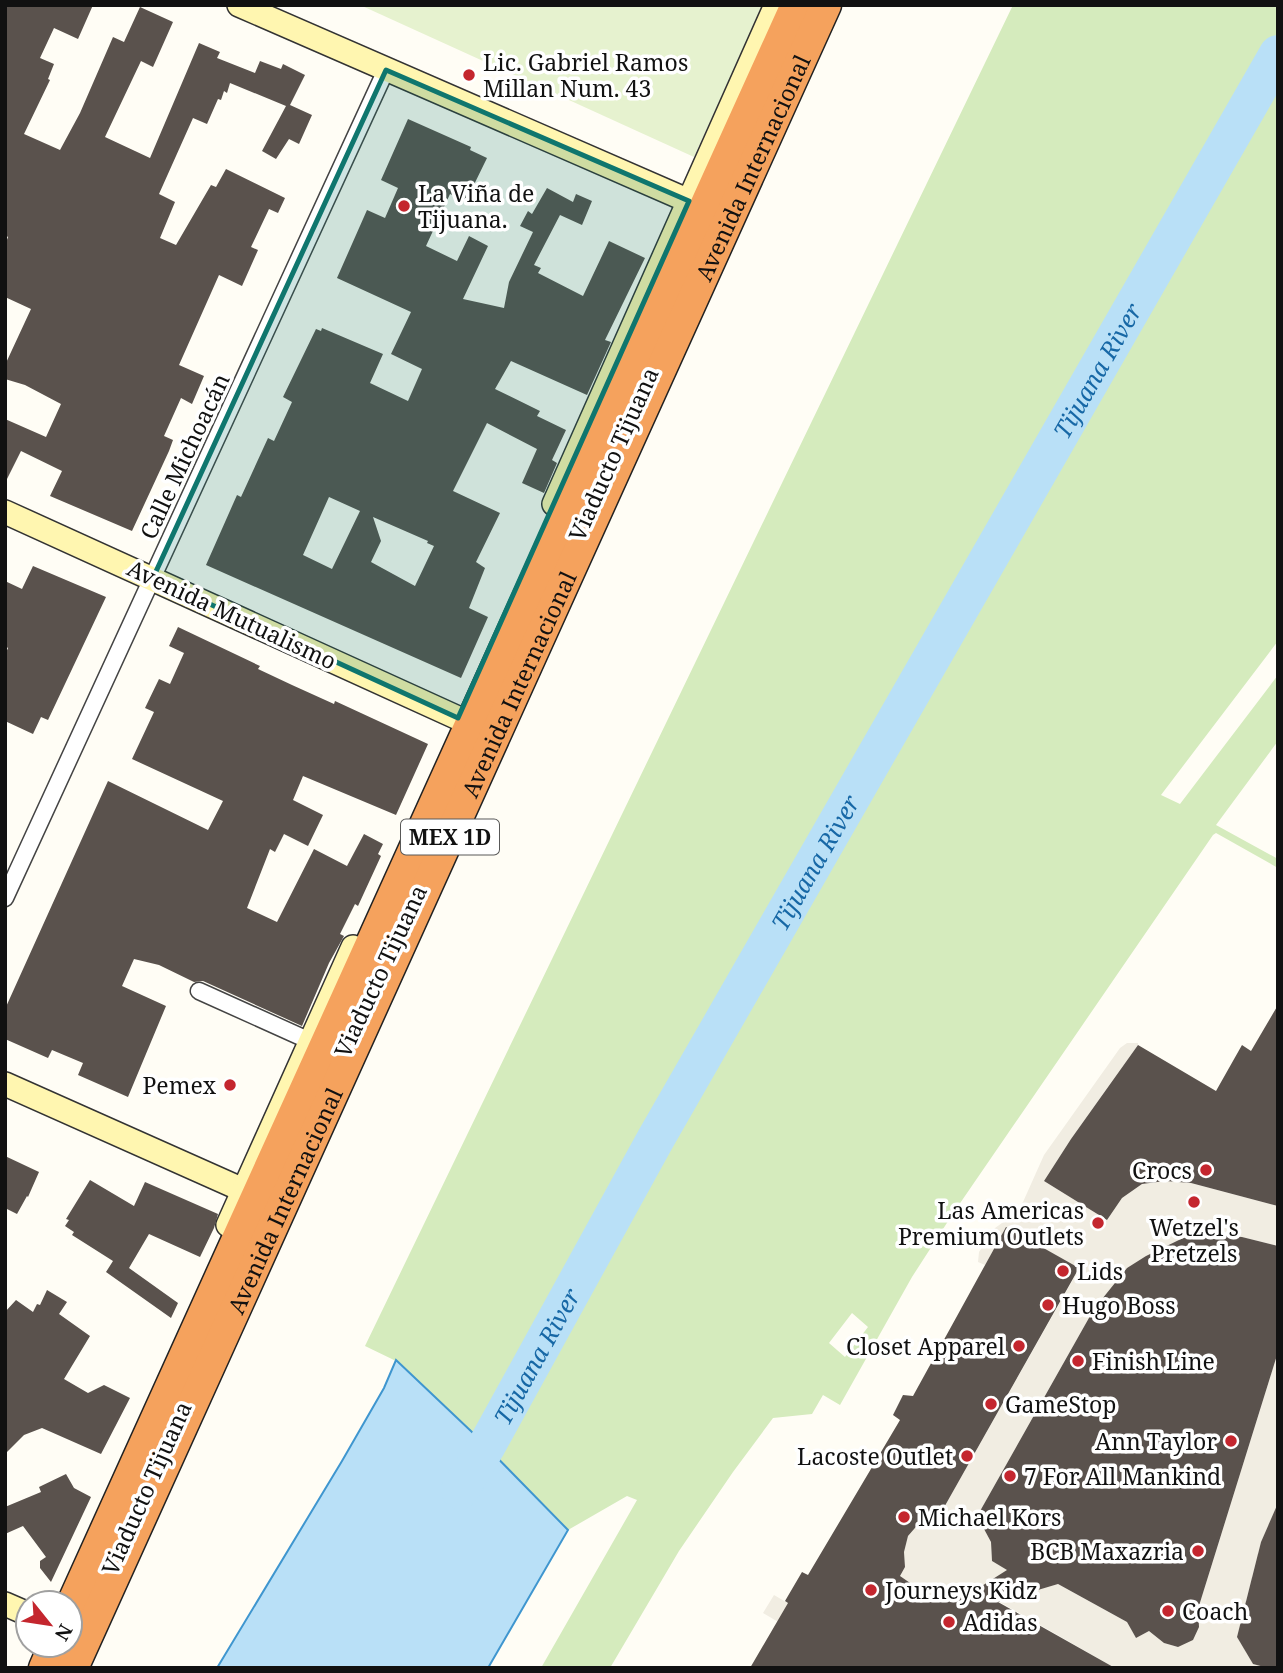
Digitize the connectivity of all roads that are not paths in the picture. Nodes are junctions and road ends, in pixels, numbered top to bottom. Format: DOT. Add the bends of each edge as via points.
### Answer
graph roads {
  1 [pos="239,5"];
  2 [pos="776,5"];
  3 [pos="796,5"];
  4 [pos="806,5"];
  5 [pos="816,5"];
  6 [pos="826,5"];
  7 [pos="386,70"];
  8 [pos="689,201"];
  9 [pos="5,512"];
  10 [pos="153,578"];
  11 [pos="458,718"];
  12 [pos="5,898"];
  13 [pos="199,991"];
  14 [pos="310,1041"];
  15 [pos="5,1084"];
  16 [pos="243,1190"];
  17 [pos="67,1589"];
  18 [pos="79,1589"];
  19 [pos="84,1596"];
  20 [pos="64,1668"];
  21 [pos="73,1668"];
  1 -- 7 [label="main road"];
  2 -- 8 [label="main road, Avenida Internacional"];
  3 -- 18 [label="highway, Avenida Internacional / MEX 1D"];
  4 -- 19 [label="highway, Viaducto Tijuana"];
  5 -- 20 [label="highway, Viaducto Tijuana"];
  6 -- 21 [label="highway, Avenida Internacional / MEX 1D"];
  7 -- 8 [label="main road"];
  7 -- 10 [label="street, Calle Michoacán"];
  8 -- 11 [label="main road, Avenida Internacional"];
  9 -- 10 [label="main road, Avenida Mutualismo"];
  10 -- 11 [label="main road, Avenida Mutualismo"];
  10 -- 12 [label="street, Calle Michoacán"];
  11 -- 14 [label="main road, Avenida Internacional"];
  13 -- 14 [label="street"];
  14 -- 16 [label="main road, Avenida Internacional"];
  15 -- 16 [label="main road"];
  16 -- 17 [label="main road, Avenida Internacional"];
}
